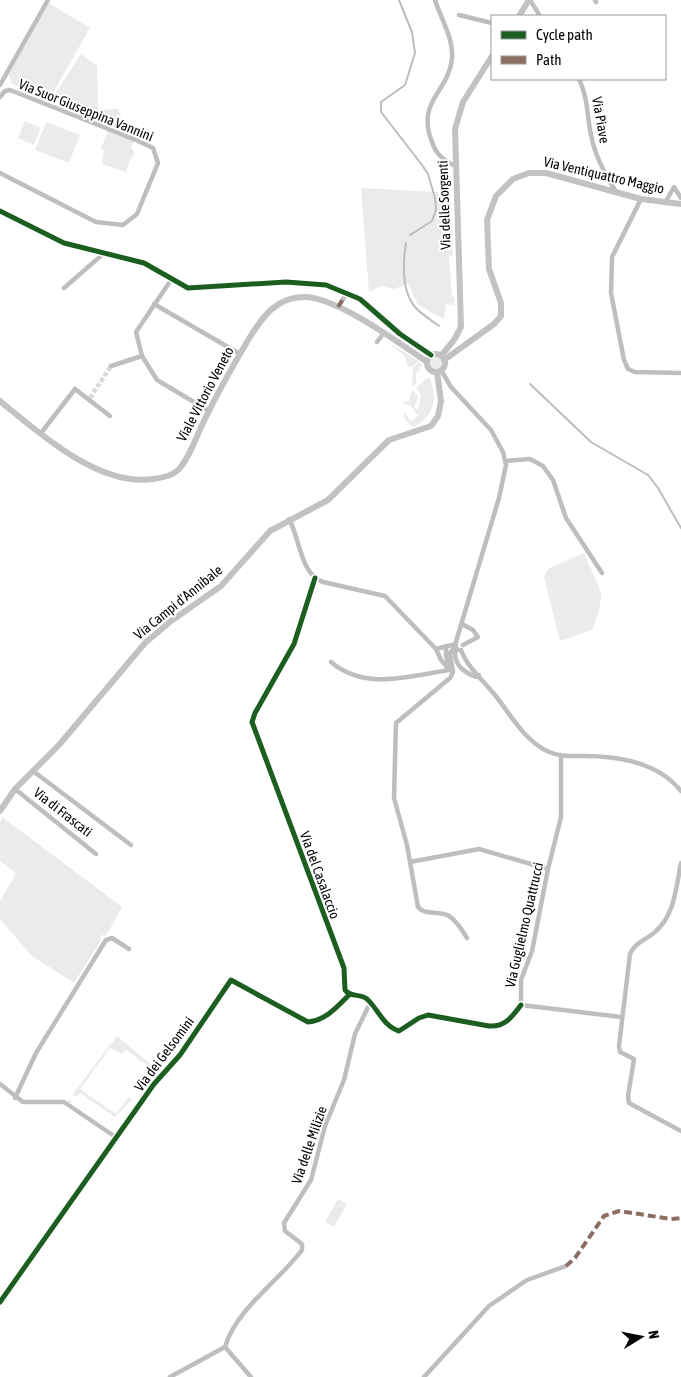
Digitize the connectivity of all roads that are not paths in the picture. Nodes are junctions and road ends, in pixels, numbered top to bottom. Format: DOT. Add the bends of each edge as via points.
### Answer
graph roads {
  1 [pos="48,0"];
  2 [pos="435,0"];
  3 [pos="529,0"];
  4 [pos="459,15"];
  5 [pos="520,15"];
  6 [pos="539,15"];
  7 [pos="491,23"];
  8 [pos="491,58"];
  9 [pos="579,80"];
  10 [pos="0,85"];
  11 [pos="0,97"];
  12 [pos="455,166"];
  13 [pos="0,173"];
  14 [pos="675,181"];
  15 [pos="674,187"];
  16 [pos="616,192"];
  17 [pos="681,198"];
  18 [pos="641,199"];
  19 [pos="665,203"];
  20 [pos="681,204"];
  21 [pos="0,211"];
  22 [pos="103,254"];
  23 [pos="171,280"];
  24 [pos="64,288"];
  25 [pos="347,293"];
  26 [pos="154,304"];
  27 [pos="338,307"];
  28 [pos="383,334"];
  29 [pos="377,342"];
  30 [pos="240,354"];
  31 [pos="431,355"];
  32 [pos="142,356"];
  33 [pos="443,358"];
  34 [pos="427,362"];
  35 [pos="111,366"];
  36 [pos="439,371"];
  37 [pos="681,373"];
  38 [pos="0,401"];
  39 [pos="209,411"];
  40 [pos="110,416"];
  41 [pos="42,433"];
  42 [pos="506,461"];
  43 [pos="289,519"];
  44 [pos="602,573"];
  45 [pos="315,578"];
  46 [pos="462,624"];
  47 [pos="456,645"];
  48 [pos="446,646"];
  49 [pos="462,647"];
  50 [pos="436,649"];
  51 [pos="330,662"];
  52 [pos="451,673"];
  53 [pos="478,676"];
  54 [pos="562,756"];
  55 [pos="33,770"];
  56 [pos="15,789"];
  57 [pos="681,791"];
  58 [pos="0,810"];
  59 [pos="130,846"];
  60 [pos="96,854"];
  61 [pos="410,862"];
  62 [pos="681,863"];
  63 [pos="548,869"];
  64 [pos="467,938"];
  65 [pos="129,949"];
  66 [pos="349,995"];
  67 [pos="370,1002"];
  68 [pos="521,1005"];
  69 [pos="621,1017"];
  70 [pos="0,1084"];
  71 [pos="16,1098"];
  72 [pos="681,1130"];
  73 [pos="117,1138"];
  74 [pos="566,1266"];
  75 [pos="0,1302"];
  76 [pos="225,1347"];
  77 [pos="170,1377"];
  78 [pos="251,1377"];
  79 [pos="424,1377"];
  1 -- 10 [label="street"];
  2 -- 12 [label="street" via="451,44 452,60 425,121 436,154"];
  3 -- 5 [label="main road"];
  3 -- 6 [label="street"];
  4 -- 7 [label="street"];
  8 -- 12 [label="main road, Via delle Sorgenti" via="457,115"];
  9 -- 16 [label="street, Via Piave" via="586,95 594,146 606,177"];
  11 -- 13 [label="street, Via Suor Giuseppina Vannini" via="4,91 10,90 136,140 153,148 158,163 137,214 123,225 96,222"];
  12 -- 33 [label="main road, Via delle Sorgenti" via="462,327"];
  14 -- 15 [label="street"];
  15 -- 17 [label="street"];
  15 -- 19 [label="street"];
  16 -- 18 [label="main road, Via Ventiquattro Maggio"];
  16 -- 33 [label="main road, Via Ventiquattro Maggio" via="546,173 522,175 502,189 487,218 490,272 501,303 501,316"];
  18 -- 19 [label="main road, Via Ventiquattro Maggio"];
  18 -- 37 [label="street" via="612,257 611,293 624,360 635,372"];
  19 -- 20 [label="main road, Via Ventiquattro Maggio"];
  21 -- 22 [label="street" via="64,243"];
  22 -- 23 [label="street" via="140,262"];
  22 -- 24 [label="street"];
  23 -- 25 [label="street" via="188,288 286,282 326,285"];
  23 -- 26 [label="street"];
  25 -- 27 [label="street"];
  25 -- 31 [label="street" via="360,299 400,334"];
  26 -- 30 [label="street"];
  26 -- 32 [label="street" via="136,332"];
  27 -- 28 [label="main road, Viale Vittorio Veneto"];
  27 -- 30 [label="main road, Viale Vittorio Veneto" via="306,297 283,301 267,313"];
  28 -- 29 [label="street"];
  28 -- 34 [label="main road, Viale Vittorio Veneto"];
  30 -- 39 [label="main road, Viale Vittorio Veneto"];
  31 -- 33 [label="main road"];
  31 -- 34 [label="main road"];
  32 -- 35 [label="street"];
  32 -- 39 [label="street" via="157,380"];
  33 -- 36 [label="main road"];
  34 -- 36 [label="main road, Viale Vittorio Veneto" via="429,370"];
  36 -- 42 [label="street" via="491,430"];
  36 -- 43 [label="main road, Via Campi d'Annibale" via="441,401 438,416 431,426 389,440 330,499"];
  38 -- 41 [label="main road, Viale Vittorio Veneto"];
  39 -- 41 [label="main road, Viale Vittorio Veneto" via="179,468 168,476 146,480 98,471"];
  40 -- 41 [label="street" via="75,389"];
  42 -- 44 [label="street" via="530,459 544,466 553,480 566,518"];
  42 -- 46 [label="street" via="505,476"];
  43 -- 45 [label="street"];
  43 -- 55 [label="main road, Via Campi d'Annibale" via="265,536 221,586 148,640 59,745"];
  45 -- 50 [label="street" via="385,596"];
  45 -- 66 [label="street, Via del Casalaccio" via="294,644 252,722 344,968 344,987"];
  46 -- 47 [label="street"];
  46 -- 49 [label="street" via="478,637"];
  47 -- 48 [label="street"];
  47 -- 49 [label="street"];
  47 -- 52 [label="street" via="450,657"];
  47 -- 53 [label="street" via="460,669"];
  48 -- 50 [label="street"];
  48 -- 52 [label="street"];
  49 -- 53 [label="street"];
  50 -- 52 [label="street"];
  51 -- 52 [label="street" via="347,674 376,680"];
  52 -- 61 [label="street" via="447,682 400,718 395,726 393,795"];
  53 -- 54 [label="street" via="532,741 547,752"];
  54 -- 57 [label="street" via="625,758 660,773"];
  54 -- 63 [label="street, Via Guglielmo Quattrucci" via="562,815"];
  55 -- 56 [label="main road, Via di Frascati"];
  55 -- 59 [label="street"];
  56 -- 58 [label="main road, Via di Frascati"];
  56 -- 60 [label="street, Via di Frascati"];
  61 -- 63 [label="street" via="479,849"];
  61 -- 64 [label="street" via="420,910 451,917"];
  62 -- 69 [label="street" via="669,913 656,932 630,952"];
  63 -- 68 [label="street, Via Guglielmo Quattrucci" via="532,951 520,980"];
  65 -- 71 [label="street" via="111,938 105,940 36,1053"];
  66 -- 67 [label="street" via="364,997"];
  66 -- 73 [label="street, Via dei Gelsomini" via="330,1012 308,1022 231,980 180,1055 154,1084"];
  67 -- 68 [label="street" via="389,1026 399,1031 428,1015 499,1026 508,1021"];
  67 -- 76 [label="street, Via delle Milizie" via="355,1034 344,1080 325,1126 310,1182 284,1223 285,1231 302,1244 302,1250 256,1300 231,1332"];
  68 -- 69 [label="street, Via Guglielmo Quattrucci"];
  69 -- 72 [label="street" via="619,1051 635,1061 629,1101"];
  70 -- 71 [label="street"];
  71 -- 73 [label="street" via="22,1102 64,1102"];
  73 -- 75 [label="street, Via dei Gelsomini"];
  74 -- 79 [label="street" via="527,1280 488,1306"];
  76 -- 77 [label="street"];
  76 -- 78 [label="street"];
}
